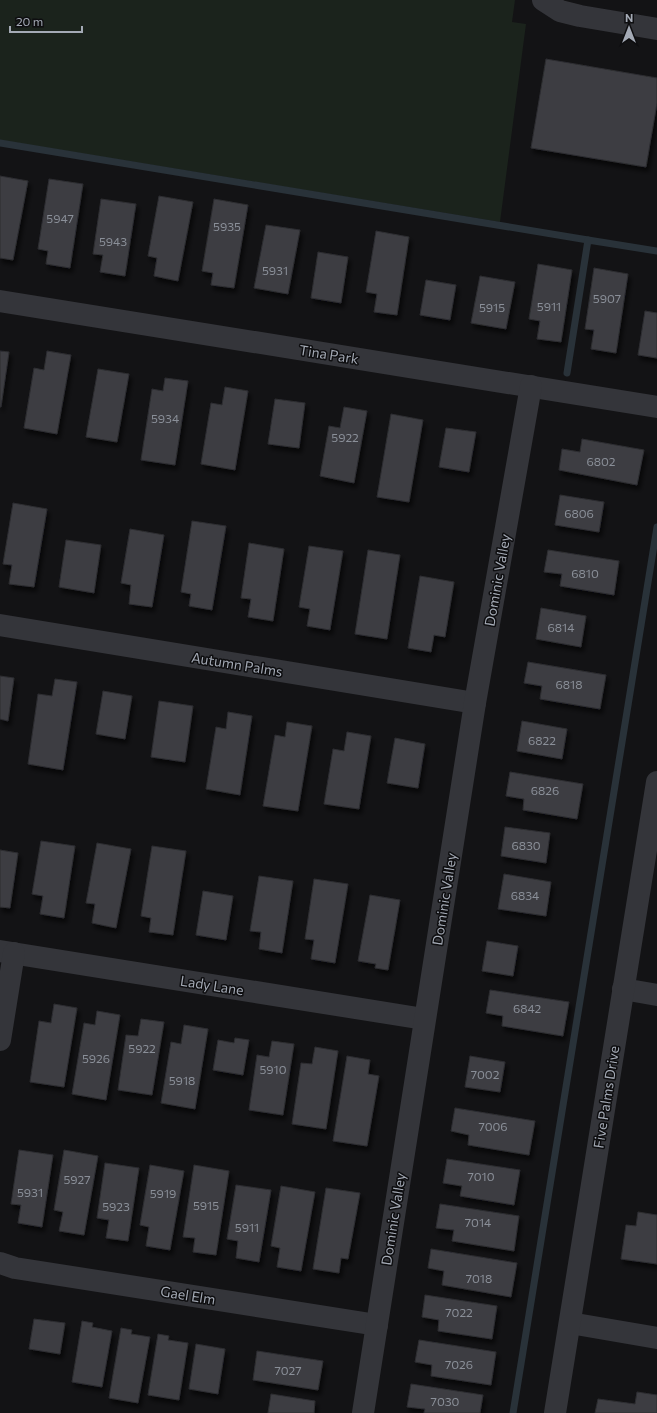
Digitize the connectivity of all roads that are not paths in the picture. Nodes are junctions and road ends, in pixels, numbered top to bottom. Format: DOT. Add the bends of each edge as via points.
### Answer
graph roads {
  1 [pos="543,0"];
  2 [pos="657,29"];
  3 [pos="0,301"];
  4 [pos="531,386"];
  5 [pos="657,407"];
  6 [pos="0,625"];
  7 [pos="475,704"];
  8 [pos="657,782"];
  9 [pos="7,952"];
  10 [pos="623,989"];
  11 [pos="657,995"];
  12 [pos="424,1020"];
  13 [pos="0,1040"];
  14 [pos="0,1263"];
  15 [pos="570,1324"];
  16 [pos="377,1325"];
  17 [pos="657,1338"];
  18 [pos="362,1413"];
  19 [pos="555,1413"];
  1 -- 2 [label="street" via="560,10 580,16"];
  3 -- 4 [label="street, Tina Park"];
  4 -- 5 [label="street, Tina Park"];
  4 -- 7 [label="street, Dominic Valley"];
  6 -- 7 [label="street, Autumn Palms"];
  7 -- 12 [label="street, Dominic Valley"];
  8 -- 10 [label="street, Five Palms Drive"];
  9 -- 12 [label="street, Lady Lane"];
  9 -- 13 [label="street"];
  10 -- 11 [label="street"];
  10 -- 15 [label="street, Five Palms Drive"];
  12 -- 16 [label="street, Dominic Valley"];
  14 -- 16 [label="street, Gael Elm" via="15,1268"];
  15 -- 17 [label="street"];
  15 -- 19 [label="street, Five Palms Drive"];
  16 -- 18 [label="street, Dominic Valley"];
}
